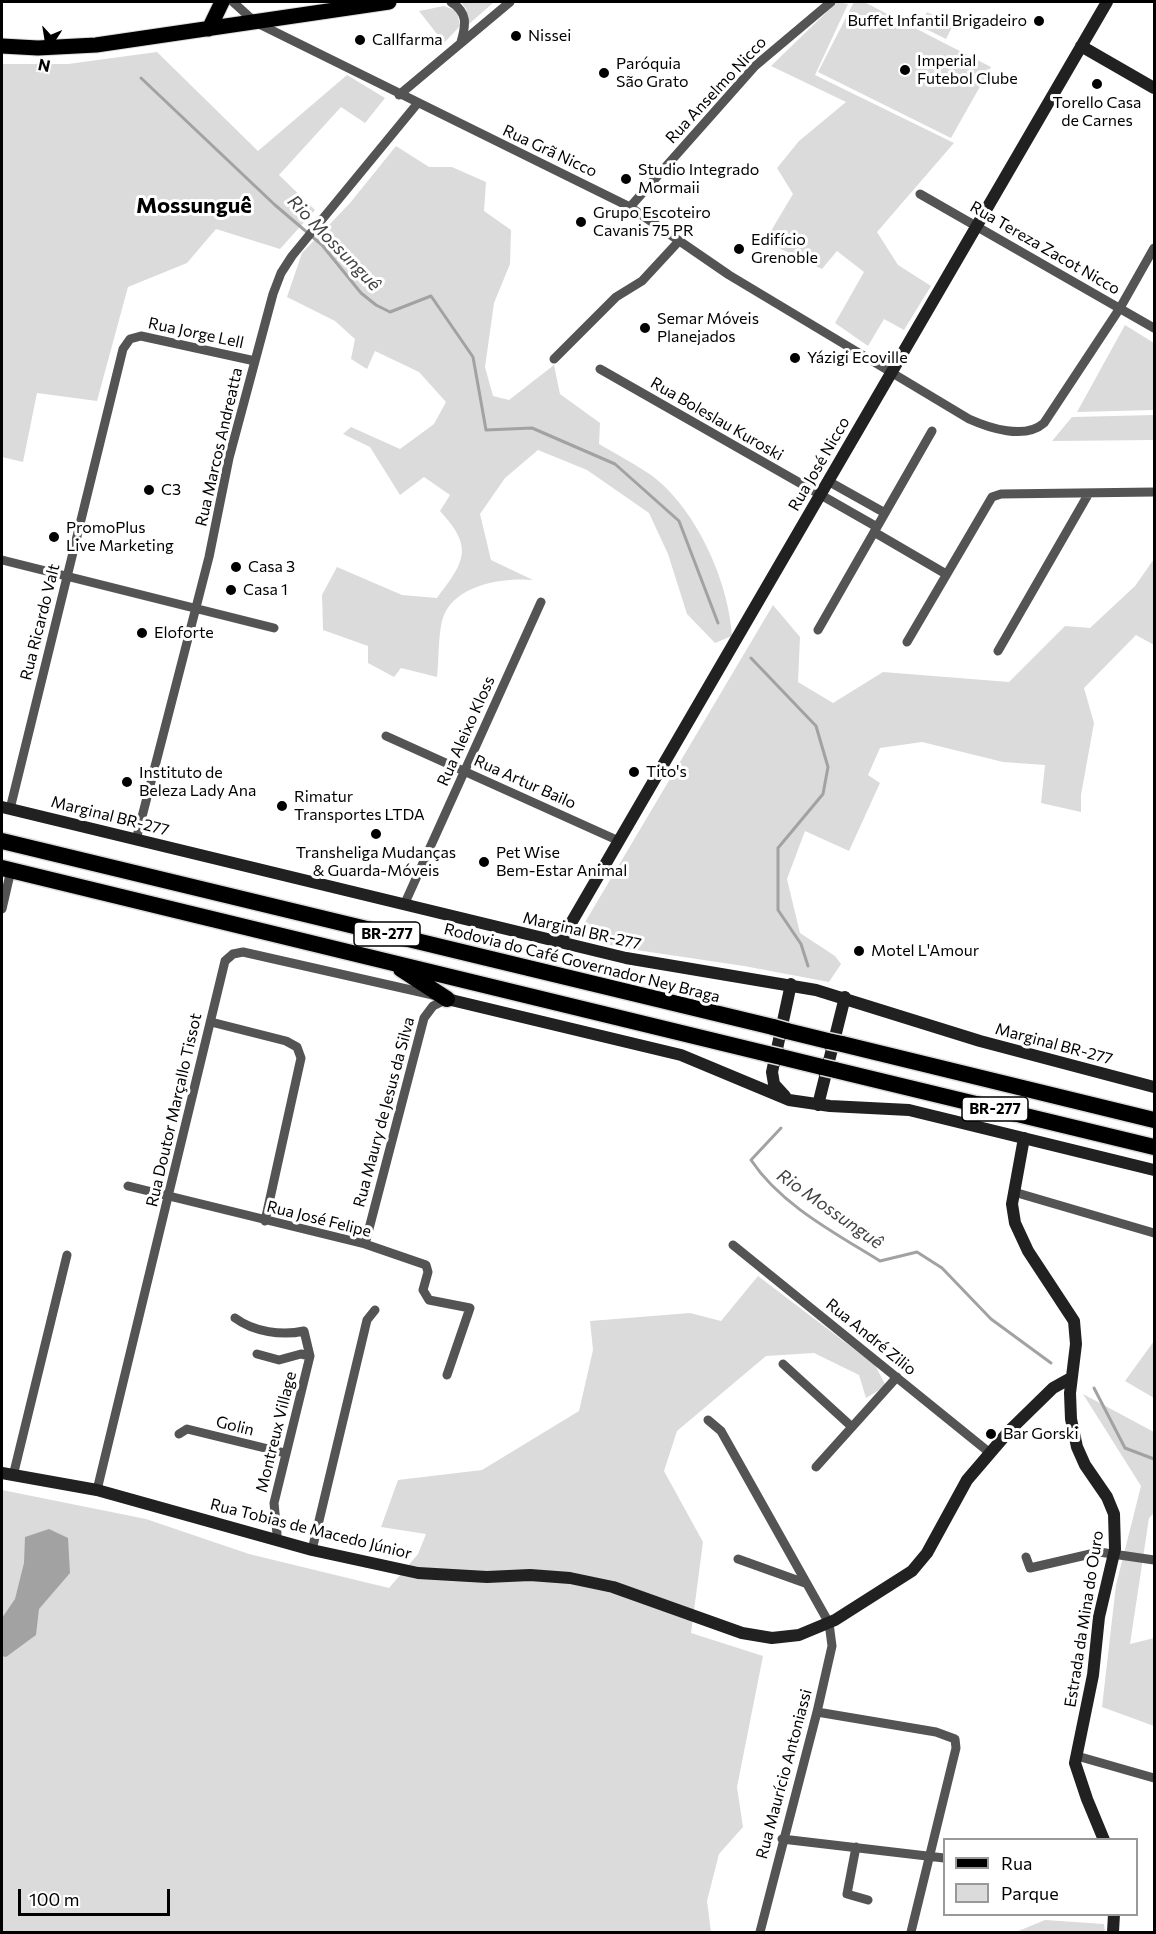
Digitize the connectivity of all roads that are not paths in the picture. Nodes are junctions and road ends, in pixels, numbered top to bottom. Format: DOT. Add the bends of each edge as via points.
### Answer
graph roads {
  1 [pos="222,2"];
  2 [pos="232,2"];
  3 [pos="389,2"];
  4 [pos="451,2"];
  5 [pos="510,2"];
  6 [pos="831,2"];
  7 [pos="1107,2"];
  8 [pos="349,5"];
  9 [pos="255,22"];
  10 [pos="209,29"];
  11 [pos="461,42"];
  12 [pos="2,46"];
  13 [pos="1081,46"];
  14 [pos="1155,88"];
  15 [pos="399,95"];
  16 [pos="417,104"];
  17 [pos="920,194"];
  18 [pos="630,207"];
  19 [pos="976,226"];
  20 [pos="679,241"];
  21 [pos="1155,248"];
  22 [pos="1120,308"];
  23 [pos="1155,328"];
  24 [pos="130,339"];
  25 [pos="554,359"];
  26 [pos="255,361"];
  27 [pos="600,369"];
  28 [pos="891,372"];
  29 [pos="932,432"];
  30 [pos="828,481"];
  31 [pos="1155,492"];
  32 [pos="1089,493"];
  33 [pos="819,496"];
  34 [pos="885,513"];
  35 [pos="875,530"];
  36 [pos="2,560"];
  37 [pos="946,574"];
  38 [pos="67,575"];
  39 [pos="541,602"];
  40 [pos="196,609"];
  41 [pos="274,628"];
  42 [pos="818,630"];
  43 [pos="907,642"];
  44 [pos="998,651"];
  45 [pos="386,736"];
  46 [pos="464,771"];
  47 [pos="6,808"];
  48 [pos="136,840"];
  49 [pos="2,841"];
  50 [pos="619,841"];
  51 [pos="6,869"];
  52 [pos="404,904"];
  53 [pos="2,909"];
  54 [pos="560,942"];
  55 [pos="391,962"];
  56 [pos="791,984"];
  57 [pos="845,997"];
  58 [pos="447,999"];
  59 [pos="211,1022"];
  60 [pos="1155,1087"];
  61 [pos="789,1100"];
  62 [pos="818,1105"];
  63 [pos="1155,1120"];
  64 [pos="1024,1138"];
  65 [pos="1155,1147"];
  66 [pos="1155,1170"];
  67 [pos="128,1186"];
  68 [pos="1014,1192"];
  69 [pos="170,1197"];
  70 [pos="265,1221"];
  71 [pos="1155,1233"];
  72 [pos="365,1244"];
  73 [pos="733,1245"];
  74 [pos="67,1255"];
  75 [pos="375,1310"];
  76 [pos="235,1318"];
  77 [pos="256,1354"];
  78 [pos="310,1356"];
  79 [pos="783,1364"];
  80 [pos="447,1375"];
  81 [pos="897,1377"];
  82 [pos="1071,1378"];
  83 [pos="708,1420"];
  84 [pos="852,1427"];
  85 [pos="178,1434"];
  86 [pos="285,1453"];
  87 [pos="990,1453"];
  88 [pos="816,1467"];
  89 [pos="7,1475"];
  90 [pos="97,1490"];
  91 [pos="275,1540"];
  92 [pos="312,1550"];
  93 [pos="1113,1554"];
  94 [pos="1026,1557"];
  95 [pos="738,1559"];
  96 [pos="1155,1560"];
  97 [pos="805,1582"];
  98 [pos="829,1623"];
  99 [pos="817,1712"];
  100 [pos="1077,1756"];
  101 [pos="1155,1778"];
  102 [pos="1104,1838"];
  103 [pos="782,1839"];
  104 [pos="856,1847"];
  105 [pos="930,1856"];
  106 [pos="943,1858"];
  107 [pos="868,1900"];
  108 [pos="1114,1916"];
  109 [pos="760,1932"];
  110 [pos="911,1932"];
  111 [pos="1113,1932"];
  1 -- 10 [label="main road"];
  2 -- 9 [label="street, Rua Grã Nicco"];
  3 -- 8 [label="main road"];
  4 -- 11 [label="street" via="465,16"];
  5 -- 11 [label="street"];
  6 -- 18 [label="street, Rua Anselmo Nicco" via="755,66"];
  7 -- 13 [label="street, Rua José Nicco"];
  8 -- 9 [label="main road"];
  9 -- 10 [label="main road"];
  9 -- 15 [label="street, Rua Grã Nicco"];
  10 -- 12 [label="main road" via="76,47"];
  11 -- 15 [label="street"];
  13 -- 14 [label="street"];
  13 -- 19 [label="street, Rua José Nicco"];
  15 -- 16 [label="street, Rua Grã Nicco"];
  16 -- 18 [label="street, Rua Grã Nicco"];
  16 -- 26 [label="street, Rua Marcos Andreatta" via="286,265 276,283"];
  17 -- 19 [label="street, Rua Tereza Zacot Nicco"];
  18 -- 20 [label="street, Rua Grã Nicco"];
  19 -- 22 [label="street, Rua Tereza Zacot Nicco"];
  19 -- 28 [label="street, Rua José Nicco"];
  20 -- 25 [label="street" via="642,281 616,297"];
  20 -- 28 [label="street, Rua Grã Nicco"];
  21 -- 22 [label="street"];
  22 -- 23 [label="street, Rua Tereza Zacot Nicco"];
  22 -- 28 [label="street, Rua Grã Nicco" via="1040,427 1013,431 979,423"];
  24 -- 26 [label="street, Rua Jorge Lell" via="147,337"];
  24 -- 38 [label="street, Rua Ricardo Valt" via="121,354"];
  26 -- 40 [label="street, Rua Marcos Andreatta"];
  27 -- 33 [label="street, Rua Boleslau Kuroski"];
  28 -- 30 [label="street, Rua José Nicco"];
  29 -- 34 [label="street"];
  30 -- 33 [label="street, Rua José Nicco"];
  30 -- 34 [label="street"];
  31 -- 32 [label="street"];
  32 -- 37 [label="street" via="992,496"];
  32 -- 44 [label="street"];
  33 -- 35 [label="street, Rua Boleslau Kuroski"];
  33 -- 50 [label="street, Rua José Nicco"];
  34 -- 35 [label="street"];
  35 -- 37 [label="street, Rua Boleslau Kuroski"];
  35 -- 42 [label="street"];
  36 -- 38 [label="street"];
  37 -- 43 [label="street"];
  38 -- 40 [label="street"];
  38 -- 47 [label="street, Rua Ricardo Valt"];
  39 -- 46 [label="street, Rua Aleixo Kloss"];
  40 -- 41 [label="street"];
  40 -- 48 [label="street, Rua Marcos Andreatta"];
  45 -- 46 [label="street, Rua Artur Bailo"];
  46 -- 50 [label="street, Rua Artur Bailo"];
  46 -- 52 [label="street, Rua Aleixo Kloss"];
  47 -- 48 [label="street, Marginal BR-277"];
  48 -- 52 [label="street, Marginal BR-277"];
  49 -- 63 [label="highway, Rodovia do Café Governador Ney Braga / BR-277"];
  50 -- 54 [label="street, Rua José Nicco"];
  51 -- 53 [label="street"];
  51 -- 55 [label="highway, BR-277"];
  52 -- 54 [label="street, Marginal BR-277"];
  54 -- 56 [label="street, Marginal BR-277" via="648,963"];
  55 -- 58 [label="highway"];
  55 -- 65 [label="highway, BR-277"];
  56 -- 57 [label="street, Marginal BR-277"];
  56 -- 61 [label="street" via="772,1072 774,1084"];
  57 -- 60 [label="street, Marginal BR-277" via="980,1041"];
  57 -- 62 [label="street"];
  58 -- 59 [label="street, Rua Doutor Marçallo Tissot" via="243,952 225,961"];
  58 -- 61 [label="street" via="681,1054"];
  58 -- 72 [label="street, Rua Maury de Jesus da Silva" via="433,1006 423,1018"];
  59 -- 69 [label="street, Rua Doutor Marçallo Tissot"];
  59 -- 70 [label="street" via="286,1041 297,1047 301,1058"];
  61 -- 62 [label="street"];
  62 -- 64 [label="street" via="898,1109"];
  64 -- 66 [label="street"];
  64 -- 68 [label="street, Estrada da Mina do Ouro"];
  67 -- 69 [label="street, Rua José Felipe"];
  68 -- 71 [label="street"];
  68 -- 82 [label="street, Estrada da Mina do Ouro" via="1016,1223 1028,1251 1074,1321 1076,1344"];
  69 -- 70 [label="street, Rua José Felipe"];
  69 -- 90 [label="street, Rua Doutor Marçallo Tissot"];
  70 -- 72 [label="street, Rua José Felipe"];
  72 -- 80 [label="street, Rua José Felipe" via="426,1265 423,1290 429,1300 470,1308"];
  73 -- 81 [label="street, Rua André Zilio"];
  74 -- 89 [label="street"];
  75 -- 92 [label="street" via="368,1320"];
  76 -- 78 [label="street, Montreux Village" via="243,1324 287,1335 304,1332"];
  77 -- 78 [label="street" via="279,1360 301,1354"];
  78 -- 86 [label="street, Montreux Village"];
  79 -- 84 [label="street"];
  81 -- 84 [label="street"];
  81 -- 87 [label="street, Rua André Zilio"];
  82 -- 87 [label="street, Rua Tobias de Macedo Júnior" via="1053,1388"];
  82 -- 93 [label="street, Estrada da Mina do Ouro" via="1071,1419 1077,1447 1114,1514"];
  83 -- 97 [label="street" via="721,1431"];
  84 -- 88 [label="street"];
  85 -- 86 [label="street, Golin" via="188,1429"];
  86 -- 91 [label="street, Montreux Village" via="274,1503"];
  87 -- 98 [label="street, Rua Tobias de Macedo Júnior" via="967,1480 927,1553 912,1571"];
  89 -- 90 [label="street, Rua Tobias de Macedo Júnior"];
  90 -- 91 [label="street, Rua Tobias de Macedo Júnior"];
  91 -- 92 [label="street, Rua Tobias de Macedo Júnior"];
  92 -- 98 [label="street, Rua Tobias de Macedo Júnior" via="418,1573 570,1578 613,1587 742,1633 772,1638 799,1635"];
  93 -- 94 [label="street" via="1099,1552 1030,1568"];
  93 -- 96 [label="street"];
  93 -- 100 [label="street, Estrada da Mina do Ouro"];
  95 -- 97 [label="street"];
  97 -- 98 [label="street"];
  98 -- 99 [label="street, Rua Maurício Antoniassi" via="832,1646"];
  99 -- 103 [label="street, Rua Maurício Antoniassi"];
  99 -- 105 [label="street" via="936,1732 955,1739 956,1749"];
  100 -- 101 [label="street"];
  100 -- 102 [label="street, Estrada da Mina do Ouro" via="1075,1762 1086,1799"];
  103 -- 104 [label="street"];
  103 -- 109 [label="street, Rua Maurício Antoniassi"];
  104 -- 105 [label="street"];
  104 -- 107 [label="street" via="847,1894"];
  105 -- 106 [label="street"];
  105 -- 110 [label="street"];
  108 -- 111 [label="street"];
}
